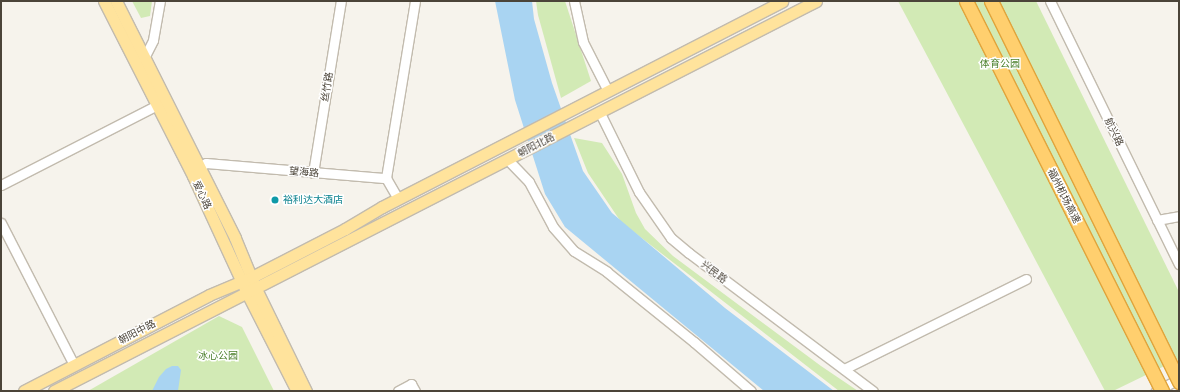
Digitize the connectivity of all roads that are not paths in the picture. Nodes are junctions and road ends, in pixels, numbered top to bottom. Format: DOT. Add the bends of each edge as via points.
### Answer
graph roads {
  1 [pos="104,1"];
  2 [pos="116,1"];
  3 [pos="160,1"];
  4 [pos="341,1"];
  5 [pos="415,1"];
  6 [pos="574,1"];
  7 [pos="782,1"];
  8 [pos="816,1"];
  9 [pos="966,1"];
  10 [pos="991,1"];
  11 [pos="1050,1"];
  12 [pos="144,58"];
  13 [pos="608,91"];
  14 [pos="158,105"];
  15 [pos="600,113"];
  16 [pos="508,160"];
  17 [pos="199,167"];
  18 [pos="313,173"];
  19 [pos="386,178"];
  20 [pos="1,185"];
  21 [pos="398,199"];
  22 [pos="1179,216"];
  23 [pos="1157,220"];
  24 [pos="1,223"];
  25 [pos="1179,264"];
  26 [pos="252,277"];
  27 [pos="1026,279"];
  28 [pos="242,281"];
  29 [pos="252,291"];
  30 [pos="104,350"];
  31 [pos="110,362"];
  32 [pos="74,365"];
  33 [pos="844,369"];
  34 [pos="1179,380"];
  35 [pos="24,391"];
  36 [pos="54,391"];
  37 [pos="297,391"];
  38 [pos="306,391"];
  39 [pos="398,391"];
  40 [pos="415,391"];
  41 [pos="751,391"];
  42 [pos="874,391"];
  43 [pos="1156,391"];
  44 [pos="1162,391"];
  1 -- 14 [label="main road, 爱心路"];
  2 -- 12 [label="main road, 爱心路"];
  3 -- 12 [label="street" via="153,40"];
  4 -- 18 [label="street, 丝竹路"];
  5 -- 19 [label="street"];
  6 -- 13 [label="street" via="583,42"];
  7 -- 13 [label="main road, 朝阳北路"];
  8 -- 15 [label="main road, 朝阳北路"];
  9 -- 44 [label="highway, 福州机场高速, bridge"];
  10 -- 34 [label="highway, 福州机场高速, bridge"];
  11 -- 23 [label="street, 航兴路"];
  12 -- 17 [label="main road, 爱心路"];
  13 -- 21 [label="main road, 朝阳北路"];
  14 -- 20 [label="street"];
  14 -- 28 [label="main road, 爱心路"];
  15 -- 16 [label="main road, 朝阳北路"];
  15 -- 33 [label="street, 兴民路" via="638,192 671,238"];
  16 -- 29 [label="main road, 朝阳北路"];
  16 -- 41 [label="street" via="529,182 553,227 574,251 607,272"];
  17 -- 18 [label="street, 望海路" via="206,163"];
  17 -- 26 [label="main road, 爱心路"];
  18 -- 19 [label="street, 望海路"];
  19 -- 21 [label="street"];
  21 -- 26 [label="main road, 朝阳北路"];
  22 -- 23 [label="street"];
  23 -- 25 [label="street, 航兴路"];
  24 -- 32 [label="street"];
  26 -- 28 [label="main road, 朝阳中路"];
  26 -- 29 [label="main road, 爱心路"];
  27 -- 33 [label="street"];
  28 -- 29 [label="main road, 爱心路"];
  28 -- 30 [label="main road, 朝阳中路" via="209,295"];
  29 -- 31 [label="main road, 朝阳中路"];
  29 -- 37 [label="main road, 爱心路"];
  29 -- 38 [label="main road, 爱心路"];
  30 -- 31 [label="main road"];
  30 -- 32 [label="main road, 朝阳中路"];
  31 -- 36 [label="main road, 朝阳中路"];
  32 -- 35 [label="main road, 朝阳中路"];
  33 -- 42 [label="street, 兴民路"];
  34 -- 43 [label="street"];
  39 -- 40 [label="street" via="411,384"];
}
